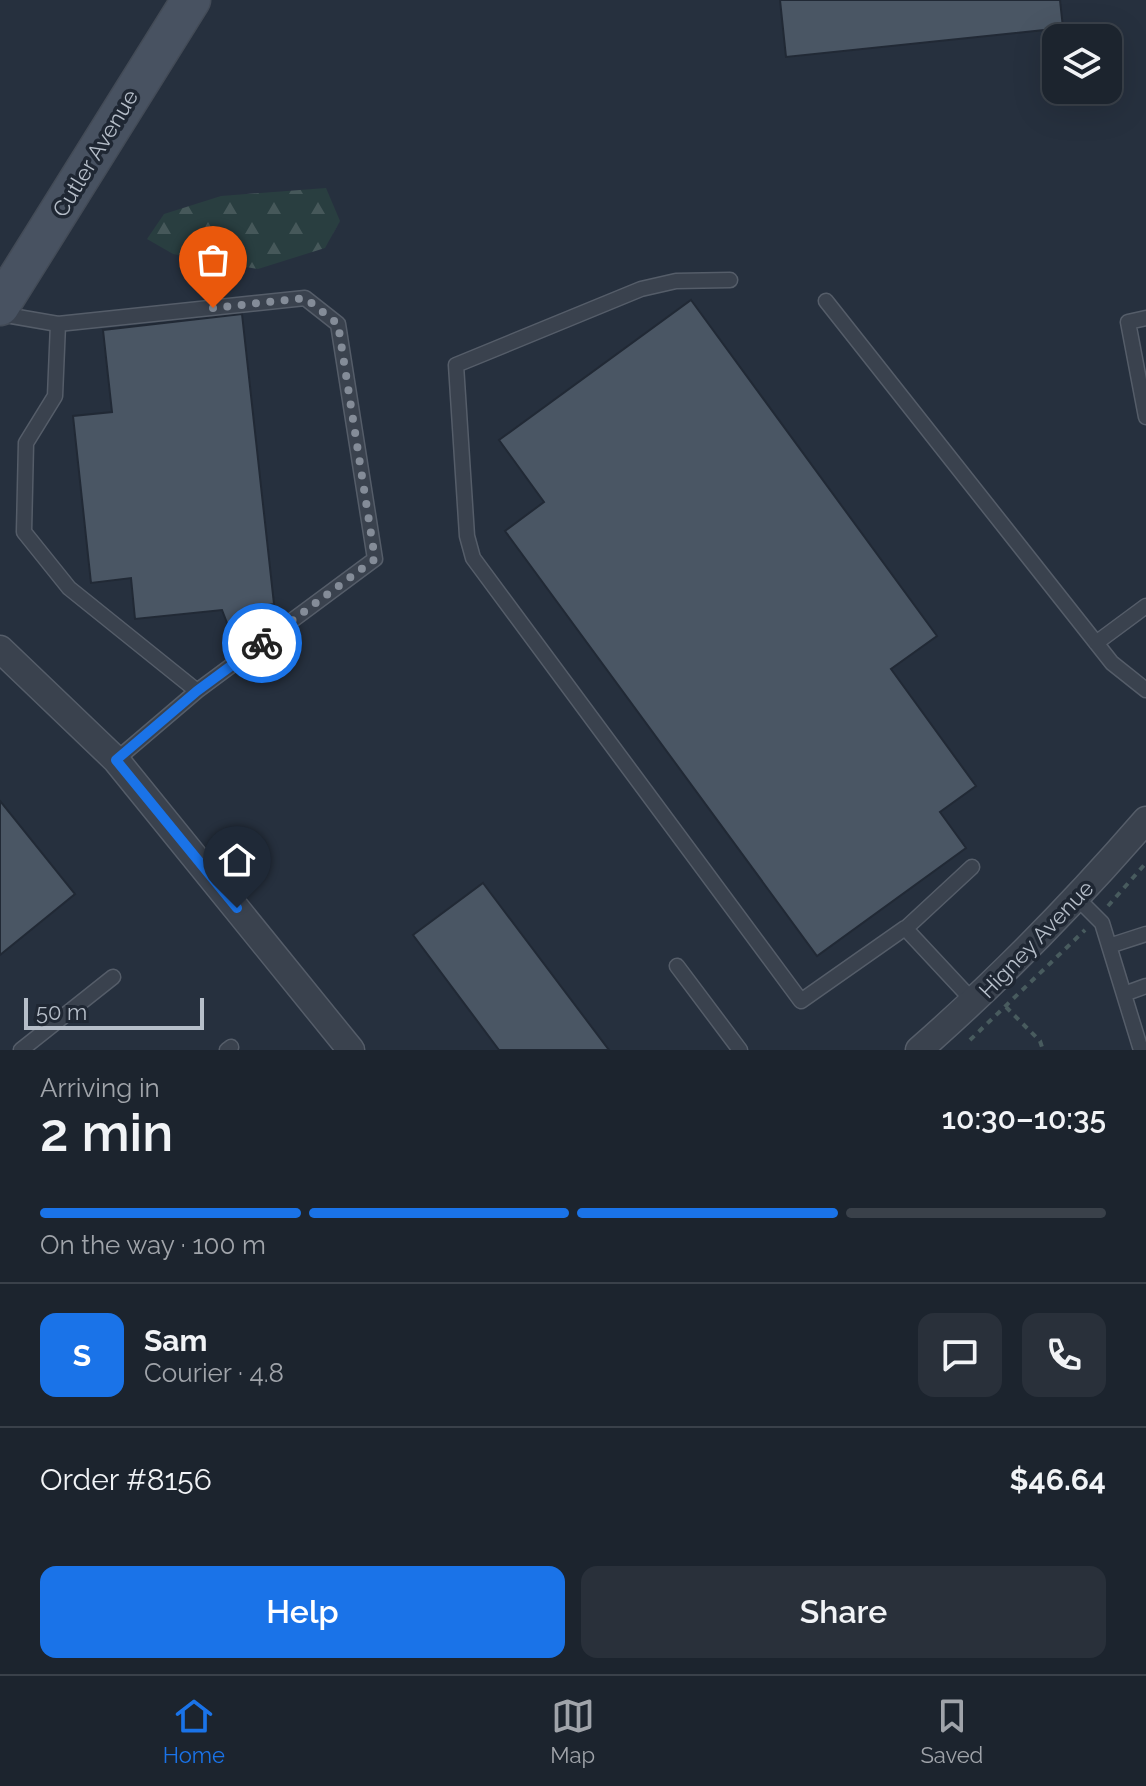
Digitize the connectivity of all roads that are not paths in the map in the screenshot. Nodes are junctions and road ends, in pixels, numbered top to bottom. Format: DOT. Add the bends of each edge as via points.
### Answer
graph roads {
  1 [pos="191,0"];
  2 [pos="730,280"];
  3 [pos="826,301"];
  4 [pos="0,306"];
  5 [pos="0,314"];
  6 [pos="1146,318"];
  7 [pos="58,324"];
  8 [pos="1146,417"];
  9 [pos="1146,606"];
  10 [pos="1096,643"];
  11 [pos="0,649"];
  12 [pos="1146,690"];
  13 [pos="197,691"];
  14 [pos="116,760"];
  15 [pos="1146,820"];
  16 [pos="972,867"];
  17 [pos="1078,899"];
  18 [pos="905,929"];
  19 [pos="1146,934"];
  20 [pos="1109,946"];
  21 [pos="677,966"];
  22 [pos="113,977"];
  23 [pos="1146,986"];
  24 [pos="1124,994"];
  25 [pos="974,1002"];
  26 [pos="21,1050"];
  27 [pos="351,1050"];
  28 [pos="740,1050"];
  29 [pos="919,1050"];
  30 [pos="1141,1050"];
  1 -- 4 [label="street, Cutler Avenue"];
  2 -- 18 [label="lane" via="676,281 641,289 456,365 467,536 473,558 801,1001"];
  3 -- 10 [label="lane"];
  5 -- 7 [label="lane"];
  6 -- 8 [label="lane" via="1128,322"];
  7 -- 13 [label="lane" via="55,396 26,443 24,532 69,588"];
  7 -- 13 [label="lane" via="305,298 338,324 375,559"];
  9 -- 10 [label="lane"];
  10 -- 12 [label="lane"];
  11 -- 14 [label="street"];
  13 -- 14 [label="lane"];
  14 -- 27 [label="street"];
  15 -- 17 [label="street, Higney Avenue"];
  16 -- 18 [label="lane"];
  17 -- 20 [label="lane" via="1102,923"];
  17 -- 25 [label="street, Higney Avenue"];
  18 -- 25 [label="lane"];
  19 -- 20 [label="lane"];
  20 -- 24 [label="lane"];
  21 -- 28 [label="lane"];
  22 -- 26 [label="lane"];
  23 -- 24 [label="lane"];
  24 -- 30 [label="lane"];
  25 -- 29 [label="street, Higney Avenue"];
}
